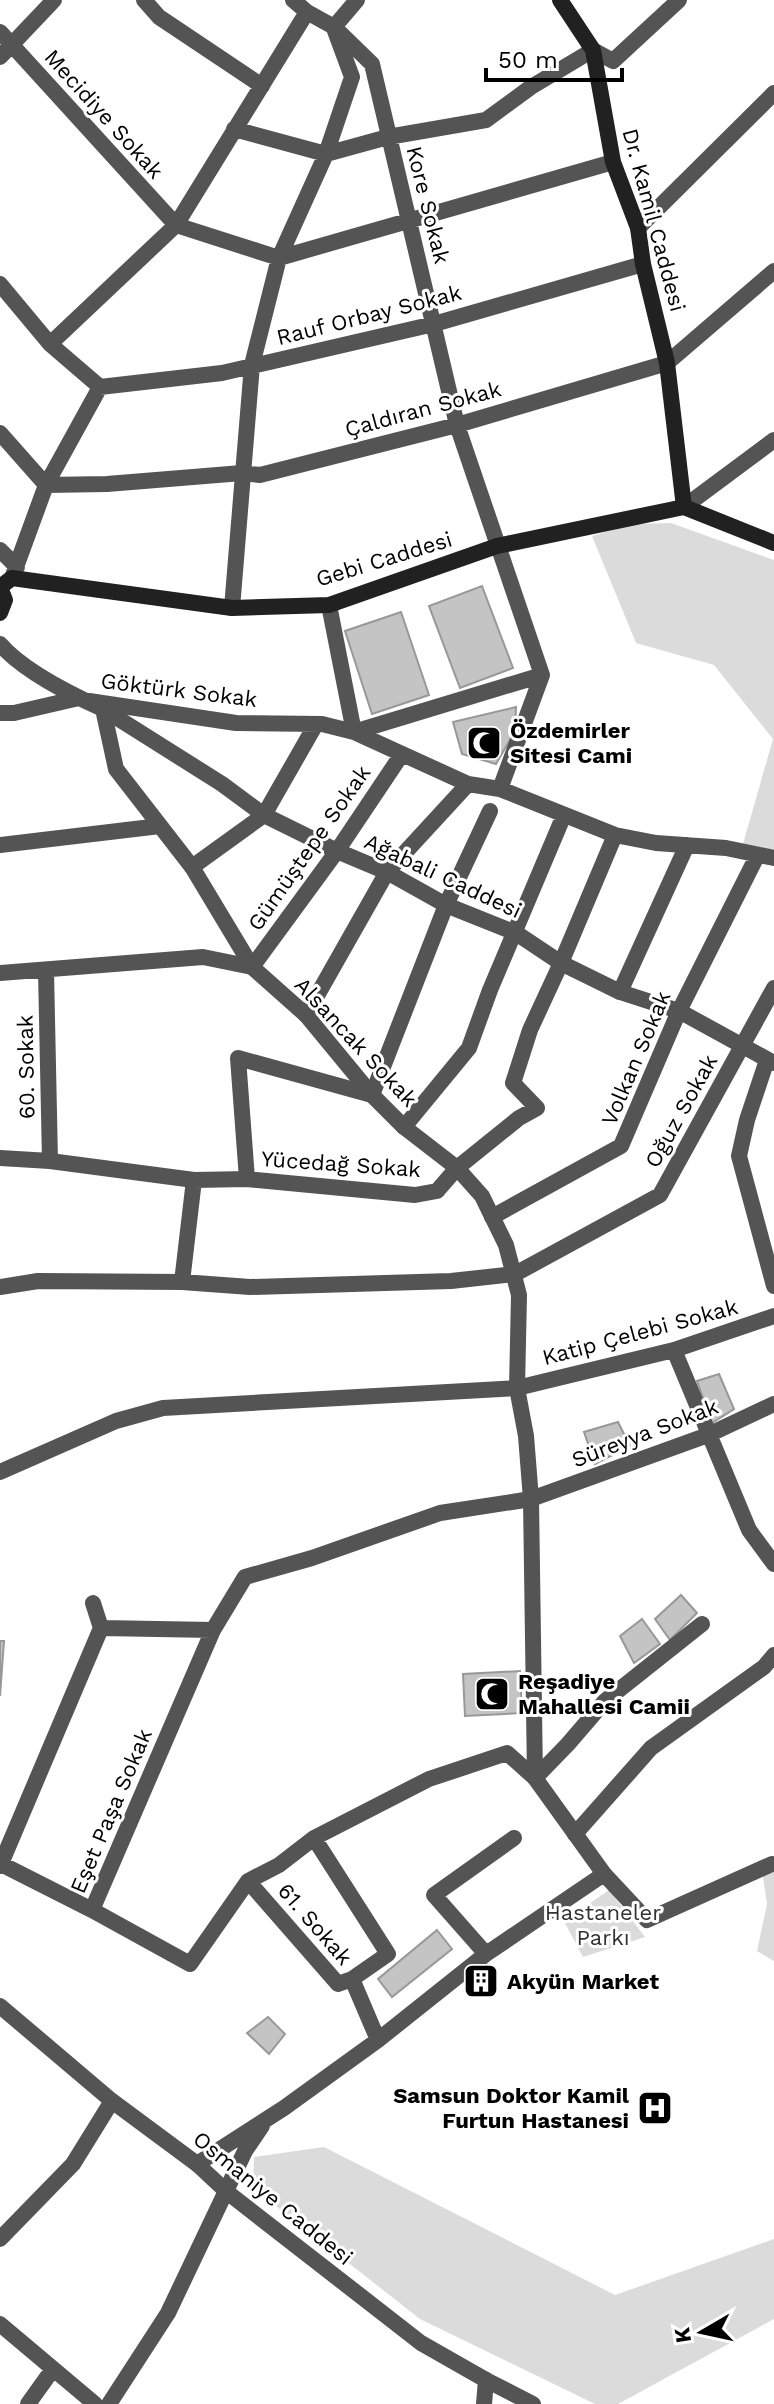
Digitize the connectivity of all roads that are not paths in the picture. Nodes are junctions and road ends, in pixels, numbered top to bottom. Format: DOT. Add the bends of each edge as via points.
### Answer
graph roads {
  1 [pos="54,0"];
  2 [pos="144,0"];
  3 [pos="293,0"];
  4 [pos="357,0"];
  5 [pos="560,0"];
  6 [pos="679,0"];
  7 [pos="307,12"];
  8 [pos="334,27"];
  9 [pos="4,45"];
  10 [pos="593,50"];
  11 [pos="262,86"];
  12 [pos="774,93"];
  13 [pos="234,129"];
  14 [pos="388,137"];
  15 [pos="326,154"];
  16 [pos="613,162"];
  17 [pos="410,222"];
  18 [pos="176,225"];
  19 [pos="638,228"];
  20 [pos="279,258"];
  21 [pos="643,264"];
  22 [pos="774,271"];
  23 [pos="0,284"];
  24 [pos="434,324"];
  25 [pos="50,344"];
  26 [pos="667,363"];
  27 [pos="252,365"];
  28 [pos="100,387"];
  29 [pos="457,425"];
  30 [pos="0,433"];
  31 [pos="774,440"];
  32 [pos="242,473"];
  33 [pos="46,485"];
  34 [pos="684,507"];
  35 [pos="774,543"];
  36 [pos="497,546"];
  37 [pos="0,550"];
  38 [pos="7,580"];
  39 [pos="329,605"];
  40 [pos="232,608"];
  41 [pos="0,613"];
  42 [pos="0,644"];
  43 [pos="542,675"];
  44 [pos="81,699"];
  45 [pos="103,709"];
  46 [pos="0,713"];
  47 [pos="316,724"];
  48 [pos="354,732"];
  49 [pos="402,754"];
  50 [pos="468,784"];
  51 [pos="500,789"];
  52 [pos="490,811"];
  53 [pos="264,815"];
  54 [pos="564,815"];
  55 [pos="160,826"];
  56 [pos="615,835"];
  57 [pos="0,845"];
  58 [pos="687,845"];
  59 [pos="337,851"];
  60 [pos="766,857"];
  61 [pos="192,867"];
  62 [pos="387,872"];
  63 [pos="446,905"];
  64 [pos="516,933"];
  65 [pos="561,963"];
  66 [pos="252,967"];
  67 [pos="46,971"];
  68 [pos="0,973"];
  69 [pos="774,988"];
  70 [pos="620,992"];
  71 [pos="679,1011"];
  72 [pos="306,1015"];
  73 [pos="741,1045"];
  74 [pos="771,1061"];
  75 [pos="372,1095"];
  76 [pos="404,1127"];
  77 [pos="0,1158"];
  78 [pos="50,1161"];
  79 [pos="457,1168"];
  80 [pos="247,1179"];
  81 [pos="194,1180"];
  82 [pos="492,1217"];
  83 [pos="515,1274"];
  84 [pos="182,1282"];
  85 [pos="774,1286"];
  86 [pos="0,1287"];
  87 [pos="774,1316"];
  88 [pos="674,1350"];
  89 [pos="517,1388"];
  90 [pos="774,1404"];
  91 [pos="708,1435"];
  92 [pos="0,1472"];
  93 [pos="531,1499"];
  94 [pos="774,1564"];
  95 [pos="93,1603"];
  96 [pos="702,1624"];
  97 [pos="101,1628"];
  98 [pos="213,1630"];
  99 [pos="774,1655"];
  100 [pos="535,1778"];
  101 [pos="575,1834"];
  102 [pos="314,1838"];
  103 [pos="514,1838"];
  104 [pos="772,1864"];
  105 [pos="0,1865"];
  106 [pos="604,1874"];
  107 [pos="248,1881"];
  108 [pos="92,1910"];
  109 [pos="486,1954"];
  110 [pos="352,1979"];
  111 [pos="0,2006"];
  112 [pos="378,2040"];
  113 [pos="112,2101"];
  114 [pos="267,2118"];
  115 [pos="197,2164"];
  116 [pos="227,2192"];
  117 [pos="0,2239"];
  118 [pos="0,2324"];
  119 [pos="53,2369"];
  120 [pos="486,2380"];
  121 [pos="28,2404"];
  122 [pos="95,2404"];
  123 [pos="109,2404"];
  124 [pos="484,2404"];
  125 [pos="533,2404"];
  1 -- 9 [label="street"];
  2 -- 11 [label="street" via="159,17"];
  3 -- 7 [label="street"];
  4 -- 8 [label="street"];
  5 -- 10 [label="main road, Dr. Kamil Caddesi"];
  6 -- 10 [label="street" via="613,61"];
  7 -- 8 [label="street, Kore Sokak"];
  7 -- 11 [label="street"];
  8 -- 14 [label="street, Kore Sokak" via="372,64"];
  8 -- 15 [label="street" via="352,77"];
  9 -- 18 [label="street, Mecidiye Sokak"];
  10 -- 14 [label="street" via="486,120"];
  10 -- 16 [label="main road, Dr. Kamil Caddesi"];
  11 -- 13 [label="street"];
  12 -- 19 [label="street"];
  13 -- 15 [label="street"];
  13 -- 18 [label="street"];
  14 -- 15 [label="street"];
  14 -- 17 [label="street, Kore Sokak"];
  15 -- 20 [label="street"];
  16 -- 17 [label="street"];
  16 -- 19 [label="main road, Dr. Kamil Caddesi"];
  17 -- 20 [label="street"];
  17 -- 24 [label="street, Kore Sokak"];
  18 -- 20 [label="street"];
  18 -- 25 [label="street"];
  19 -- 21 [label="main road, Dr. Kamil Caddesi"];
  20 -- 27 [label="street"];
  21 -- 24 [label="street, Rauf Orbay Sokak"];
  21 -- 26 [label="main road, Dr. Kamil Caddesi"];
  22 -- 26 [label="street, Çaldıran Sokak"];
  23 -- 25 [label="street"];
  24 -- 27 [label="street, Rauf Orbay Sokak"];
  24 -- 29 [label="street, Kore Sokak"];
  25 -- 28 [label="street"];
  26 -- 29 [label="street, Çaldıran Sokak"];
  26 -- 34 [label="main road, Dr. Kamil Caddesi"];
  27 -- 28 [label="street, Rauf Orbay Sokak"];
  27 -- 32 [label="street"];
  28 -- 33 [label="street"];
  29 -- 32 [label="street, Çaldıran Sokak" via="260,475"];
  29 -- 36 [label="street, Kore Sokak"];
  30 -- 33 [label="street"];
  31 -- 34 [label="street"];
  32 -- 33 [label="street, Çaldıran Sokak"];
  32 -- 40 [label="street"];
  33 -- 38 [label="street"];
  34 -- 35 [label="main road"];
  34 -- 36 [label="main road, Gebi Caddesi"];
  36 -- 39 [label="main road, Gebi Caddesi"];
  36 -- 43 [label="street, Kore Sokak"];
  37 -- 38 [label="street"];
  38 -- 40 [label="main road, Gebi Caddesi"];
  38 -- 41 [label="main road"];
  39 -- 40 [label="main road, Gebi Caddesi"];
  39 -- 48 [label="street"];
  42 -- 44 [label="street" via="13,659"];
  43 -- 48 [label="street"];
  43 -- 51 [label="street"];
  44 -- 45 [label="street"];
  44 -- 46 [label="street"];
  44 -- 47 [label="street, Göktürk Sokak" via="236,723"];
  45 -- 53 [label="street, Ağabali Caddesi"];
  45 -- 55 [label="street, Alsancak Sokak" via="116,769"];
  47 -- 48 [label="street, Göktürk Sokak"];
  47 -- 53 [label="street"];
  48 -- 49 [label="street, Göktürk Sokak"];
  49 -- 50 [label="street, Göktürk Sokak"];
  49 -- 59 [label="street, Gümüştepe Sokak"];
  50 -- 51 [label="street, Göktürk Sokak"];
  50 -- 62 [label="street"];
  51 -- 54 [label="street, Göktürk Sokak"];
  52 -- 63 [label="street"];
  53 -- 59 [label="street, Ağabali Caddesi"];
  53 -- 61 [label="street"];
  54 -- 56 [label="street, Göktürk Sokak"];
  54 -- 64 [label="street"];
  55 -- 57 [label="street"];
  55 -- 61 [label="street, Alsancak Sokak"];
  56 -- 58 [label="street, Göktürk Sokak"];
  56 -- 65 [label="street, Yücedağ Sokak"];
  58 -- 60 [label="street, Göktürk Sokak"];
  58 -- 70 [label="street"];
  59 -- 62 [label="street, Ağabali Caddesi"];
  59 -- 66 [label="street, Gümüştepe Sokak"];
  60 -- 71 [label="street, Volkan Sokak"];
  61 -- 66 [label="street, Alsancak Sokak"];
  62 -- 63 [label="street, Ağabali Caddesi"];
  62 -- 72 [label="street"];
  63 -- 64 [label="street, Ağabali Caddesi"];
  63 -- 75 [label="street"];
  64 -- 65 [label="street, Ağabali Caddesi"];
  64 -- 76 [label="street" via="469,1048"];
  65 -- 70 [label="street, Ağabali Caddesi"];
  65 -- 79 [label="street, Yücedağ Sokak" via="513,1083 537,1108"];
  66 -- 67 [label="street" via="203,957"];
  66 -- 72 [label="street, Alsancak Sokak"];
  67 -- 68 [label="street"];
  67 -- 78 [label="street, 60. Sokak"];
  69 -- 73 [label="street, Oğuz Sokak"];
  70 -- 71 [label="street, Ağabali Caddesi"];
  71 -- 73 [label="street, Ağabali Caddesi"];
  71 -- 82 [label="street, Volkan Sokak" via="621,1146"];
  72 -- 75 [label="street, Alsancak Sokak"];
  73 -- 74 [label="street, Ağabali Caddesi"];
  73 -- 83 [label="street, Oğuz Sokak" via="660,1195"];
  74 -- 85 [label="street" via="739,1156"];
  75 -- 76 [label="street, Alsancak Sokak"];
  75 -- 80 [label="street" via="238,1058"];
  76 -- 79 [label="street, Alsancak Sokak"];
  77 -- 78 [label="street, Yücedağ Sokak"];
  78 -- 81 [label="street, Yücedağ Sokak"];
  79 -- 80 [label="street, Yücedağ Sokak" via="437,1191 415,1195"];
  79 -- 82 [label="street, Alsancak Sokak" via="482,1196"];
  80 -- 81 [label="street, Yücedağ Sokak"];
  81 -- 84 [label="street"];
  82 -- 83 [label="street, Alsancak Sokak"];
  83 -- 84 [label="street" via="250,1287"];
  83 -- 89 [label="street, Alsancak Sokak"];
  84 -- 86 [label="street" via="38,1281"];
  87 -- 88 [label="street, Katip Çelebi Sokak"];
  88 -- 89 [label="street, Katip Çelebi Sokak"];
  88 -- 91 [label="street"];
  89 -- 92 [label="street, Katip Çelebi Sokak" via="163,1408 116,1421"];
  89 -- 93 [label="street, Alsancak Sokak"];
  90 -- 91 [label="street, Süreyya Sokak"];
  91 -- 93 [label="street, Süreyya Sokak"];
  91 -- 94 [label="street" via="749,1530"];
  93 -- 98 [label="street, Süreyya Sokak" via="440,1513 245,1577"];
  93 -- 100 [label="street, Alsancak Sokak"];
  95 -- 97 [label="street"];
  96 -- 100 [label="street" via="605,1701"];
  97 -- 98 [label="street"];
  97 -- 105 [label="street"];
  98 -- 108 [label="street, Eşet Paşa Sokak"];
  99 -- 101 [label="street" via="651,1748"];
  100 -- 101 [label="street"];
  100 -- 102 [label="street, Eşet Paşa Sokak" via="507,1753 429,1779"];
  101 -- 106 [label="street"];
  102 -- 107 [label="street, Eşet Paşa Sokak"];
  102 -- 110 [label="street" via="388,1954"];
  103 -- 109 [label="street" via="434,1895"];
  104 -- 106 [label="street" via="647,1920"];
  105 -- 108 [label="street"];
  106 -- 109 [label="street"];
  107 -- 108 [label="street, Eşet Paşa Sokak" via="190,1964"];
  107 -- 110 [label="street, 61. Sokak" via="338,1984"];
  109 -- 112 [label="street"];
  110 -- 112 [label="street"];
  111 -- 113 [label="street, Osmaniye Caddesi"];
  112 -- 114 [label="street"];
  113 -- 115 [label="street, Osmaniye Caddesi"];
  113 -- 117 [label="street" via="73,2164"];
  114 -- 115 [label="street"];
  114 -- 116 [label="street"];
  115 -- 116 [label="street, Osmaniye Caddesi"];
  116 -- 120 [label="street, Osmaniye Caddesi" via="421,2343"];
  116 -- 123 [label="street" via="168,2313"];
  118 -- 119 [label="street"];
  119 -- 121 [label="street"];
  119 -- 122 [label="street"];
  120 -- 124 [label="street"];
  120 -- 125 [label="street, Osmaniye Caddesi"];
}
